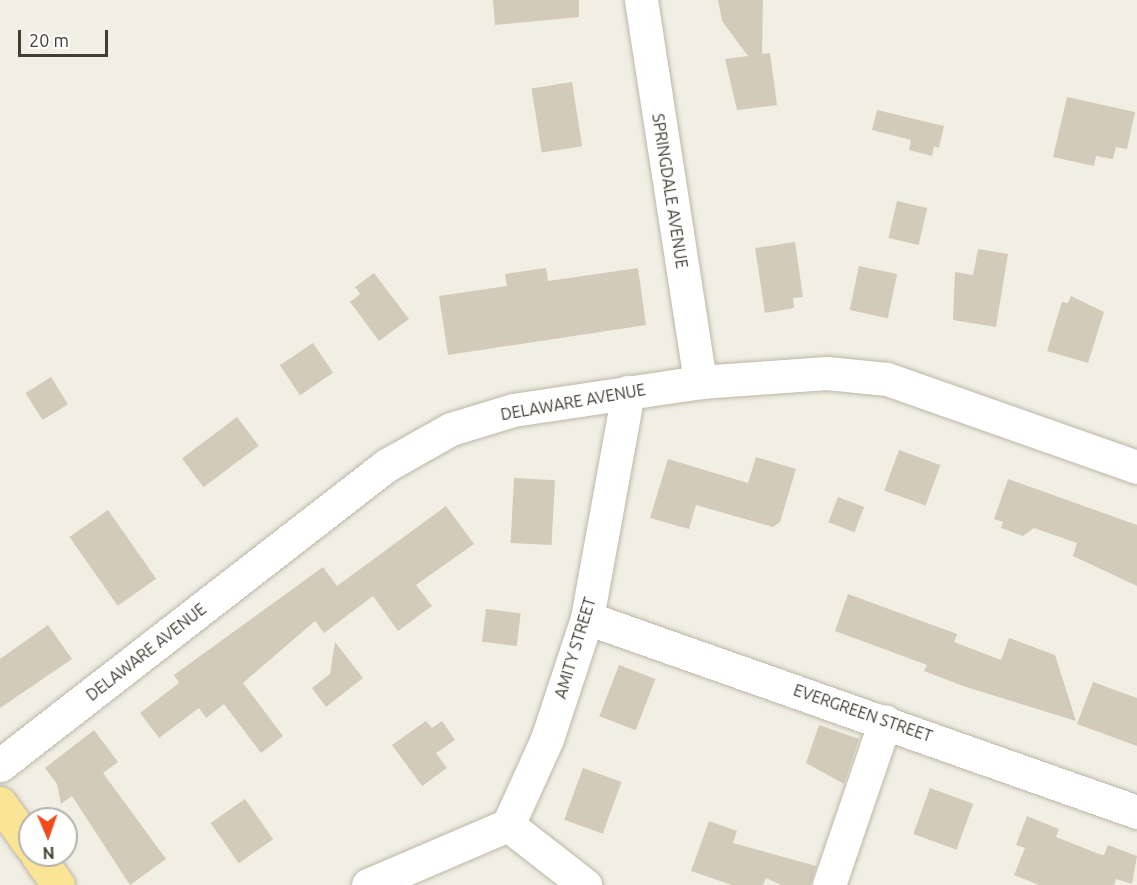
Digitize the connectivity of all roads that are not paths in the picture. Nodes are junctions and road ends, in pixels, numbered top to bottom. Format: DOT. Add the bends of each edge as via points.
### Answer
graph roads {
  1 [pos="641,0"];
  2 [pos="700,382"];
  3 [pos="628,392"];
  4 [pos="1137,467"];
  5 [pos="587,618"];
  6 [pos="885,721"];
  7 [pos="0,765"];
  8 [pos="0,803"];
  9 [pos="1137,812"];
  10 [pos="508,825"];
  11 [pos="18,828"];
  12 [pos="45,867"];
  13 [pos="58,885"];
  14 [pos="368,885"];
  15 [pos="585,885"];
  16 [pos="830,885"];
  1 -- 2 [label="street, SPRINGDALE AVENUE"];
  2 -- 3 [label="street, DELAWARE AVENUE"];
  2 -- 4 [label="street, DELAWARE AVENUE" via="827,373 887,379"];
  3 -- 5 [label="street, AMITY STREET"];
  3 -- 7 [label="street, DELAWARE AVENUE" via="513,410 451,429 387,465"];
  5 -- 6 [label="street, EVERGREEN STREET"];
  5 -- 10 [label="street, AMITY STREET" via="547,739"];
  6 -- 9 [label="street, EVERGREEN STREET"];
  6 -- 16 [label="street"];
  8 -- 11 [label="main road"];
  10 -- 14 [label="street"];
  10 -- 15 [label="street"];
  12 -- 13 [label="main road"];
}
